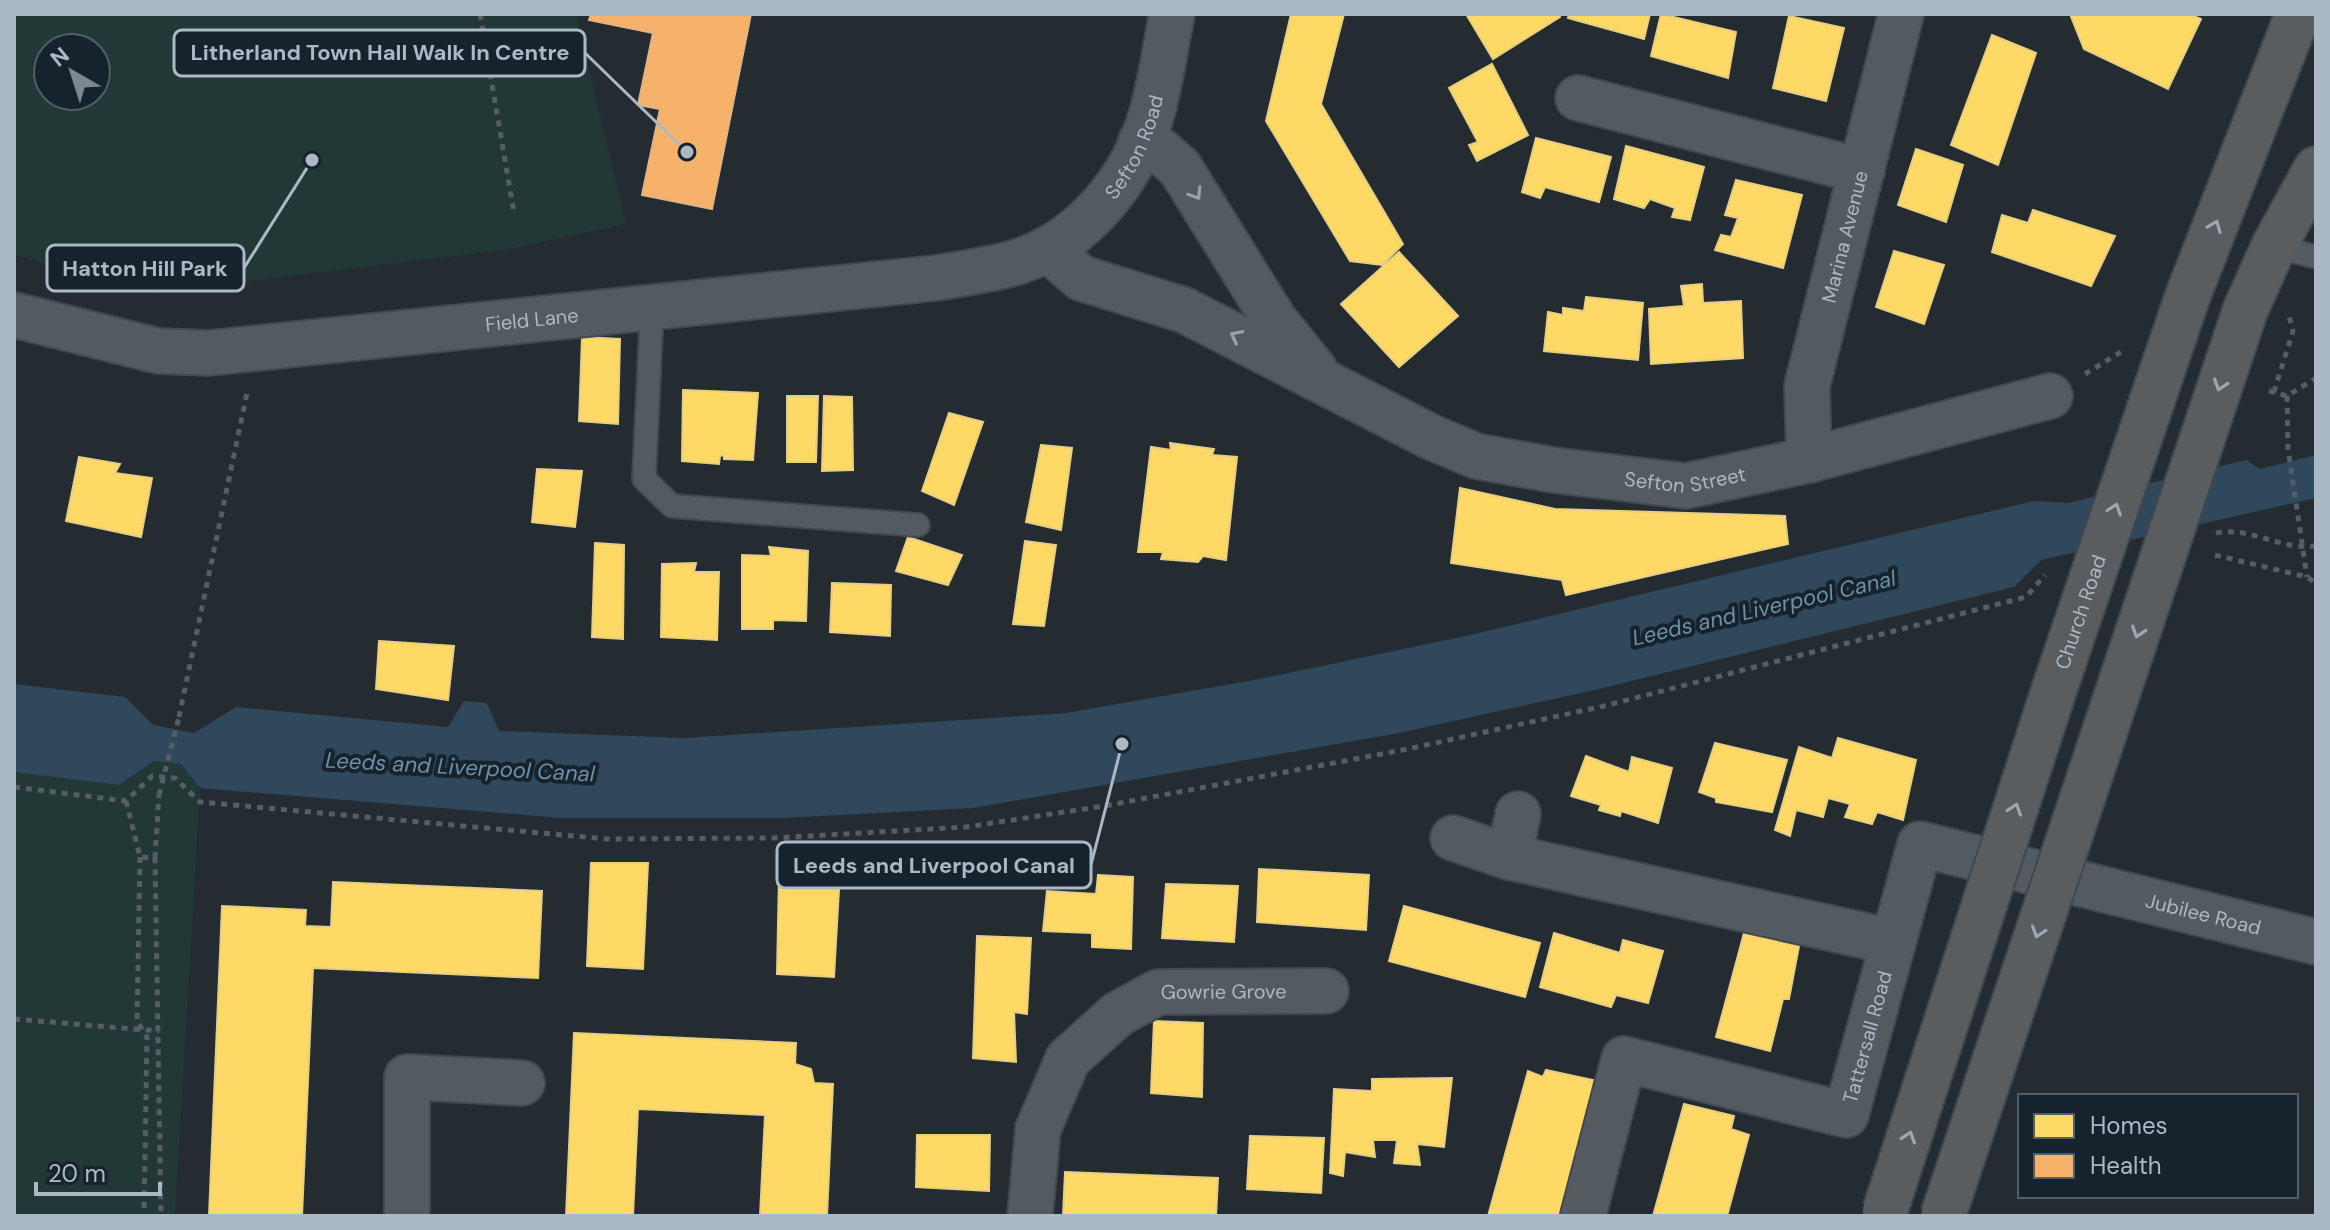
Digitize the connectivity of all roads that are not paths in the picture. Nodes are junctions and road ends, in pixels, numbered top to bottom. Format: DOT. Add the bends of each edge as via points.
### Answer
graph roads {
  1 [pos="1172,14"];
  2 [pos="1901,14"];
  3 [pos="2298,14"];
  4 [pos="1578,98"];
  5 [pos="1141,141"];
  6 [pos="2316,169"];
  7 [pos="1862,171"];
  8 [pos="2274,246"];
  9 [pos="1048,249"];
  10 [pos="2316,257"];
  11 [pos="652,308"];
  12 [pos="14,315"];
  13 [pos="1330,385"];
  14 [pos="2050,396"];
  15 [pos="1809,460"];
  16 [pos="918,525"];
  17 [pos="1518,814"];
  18 [pos="1453,838"];
  19 [pos="1509,857"];
  20 [pos="2093,885"];
  21 [pos="1893,942"];
  22 [pos="2316,942"];
  23 [pos="1326,991"];
  24 [pos="522,1083"];
  25 [pos="1884,1213"];
  26 [pos="407,1216"];
  27 [pos="1030,1216"];
  28 [pos="1583,1216"];
  29 [pos="1943,1216"];
  1 -- 5 [label="street, Sefton Road"];
  2 -- 7 [label="street, Marina Avenue"];
  25 -- 3 [label="highway, Church Road, one-way, bridge" via="2187,298"];
  4 -- 7 [label="street"];
  5 -- 9 [label="street, Sefton Road" via="1093,215"];
  5 -- 13 [label="street, Sefton Street, one-way" via="1180,168 1275,321"];
  6 -- 8 [label="highway"];
  7 -- 15 [label="street, Marina Avenue" via="1807,386"];
  8 -- 10 [label="lane"];
  8 -- 29 [label="highway, one-way, bridge" via="2245,311"];
  9 -- 11 [label="street, Field Lane" via="1019,261 936,278"];
  13 -- 9 [label="street, Sefton Street, one-way" via="1184,310 1081,278"];
  11 -- 12 [label="street, Field Lane" via="209,353 158,351"];
  11 -- 16 [label="lane" via="644,479 672,506"];
  13 -- 15 [label="street, Sefton Street" via="1476,456 1553,470 1686,486"];
  14 -- 15 [label="street, Sefton Street"];
  17 -- 19 [label="street"];
  18 -- 19 [label="street"];
  19 -- 21 [label="street"];
  20 -- 21 [label="street, Tattersall Road" via="1920,844"];
  20 -- 22 [label="street, Jubilee Road"];
  21 -- 28 [label="street, Tattersall Road" via="1846,1115 1624,1059"];
  23 -- 27 [label="street, Gowrie Grove" via="1158,992 1118,1014 1068,1059 1038,1129"];
  24 -- 26 [label="street" via="407,1077"];
}
